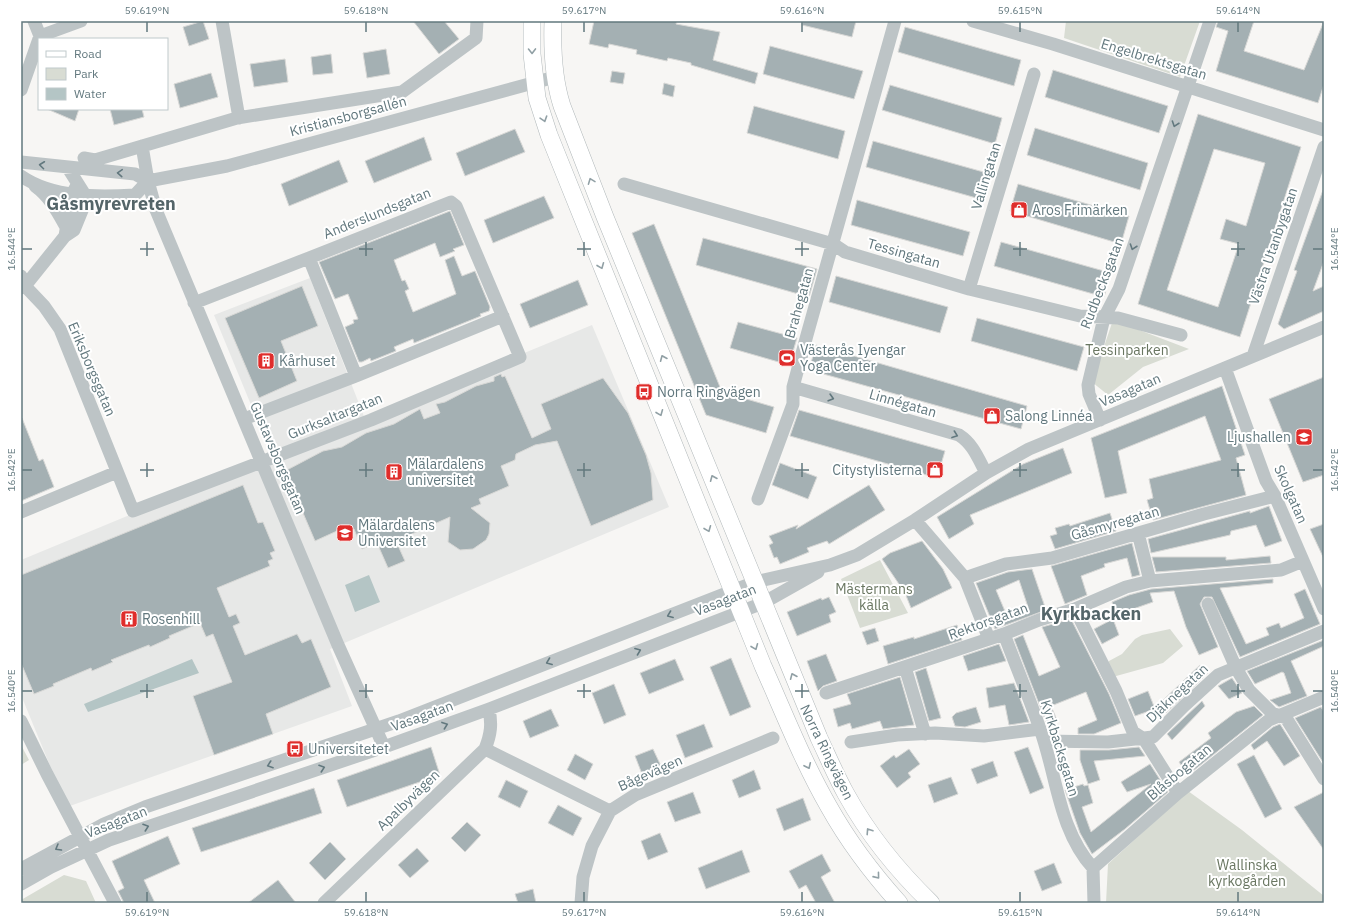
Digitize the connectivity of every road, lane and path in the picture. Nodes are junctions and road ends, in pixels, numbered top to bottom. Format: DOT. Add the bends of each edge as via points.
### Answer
graph roads {
  1 [pos="34,21"];
  2 [pos="81,21"];
  3 [pos="222,21"];
  4 [pos="477,21"];
  5 [pos="532,21"];
  6 [pos="553,21"];
  7 [pos="895,21"];
  8 [pos="973,21"];
  9 [pos="1210,21"];
  10 [pos="40,36"];
  11 [pos="38,42"];
  12 [pos="1034,74"];
  13 [pos="555,77"];
  14 [pos="535,81"];
  15 [pos="1188,87"];
  16 [pos="21,90"];
  17 [pos="240,118"];
  18 [pos="1324,130"];
  19 [pos="142,146"];
  20 [pos="1324,147"];
  21 [pos="84,158"];
  22 [pos="21,162"];
  23 [pos="68,168"];
  24 [pos="91,170"];
  25 [pos="21,176"];
  26 [pos="148,181"];
  27 [pos="624,184"];
  28 [pos="34,185"];
  29 [pos="78,191"];
  30 [pos="65,232"];
  31 [pos="833,244"];
  32 [pos="309,258"];
  33 [pos="22,284"];
  34 [pos="969,289"];
  35 [pos="194,303"];
  36 [pos="502,316"];
  37 [pos="1104,318"];
  38 [pos="1324,327"];
  39 [pos="1181,335"];
  40 [pos="1253,356"];
  41 [pos="520,357"];
  42 [pos="1225,368"];
  43 [pos="356,376"];
  44 [pos="793,387"];
  45 [pos="244,418"];
  46 [pos="1100,420"];
  47 [pos="263,462"];
  48 [pos="117,472"];
  49 [pos="986,473"];
  50 [pos="1275,496"];
  51 [pos="758,499"];
  52 [pos="21,512"];
  53 [pos="915,520"];
  54 [pos="1138,533"];
  55 [pos="1302,561"];
  56 [pos="830,565"];
  57 [pos="965,578"];
  58 [pos="1150,581"];
  59 [pos="755,582"];
  60 [pos="733,590"];
  61 [pos="763,602"];
  62 [pos="1208,604"];
  63 [pos="1075,608"];
  64 [pos="1324,609"];
  65 [pos="741,611"];
  66 [pos="1324,631"];
  67 [pos="1004,634"];
  68 [pos="989,639"];
  69 [pos="905,666"];
  70 [pos="1236,668"];
  71 [pos="826,693"];
  72 [pos="1324,697"];
  73 [pos="489,709"];
  74 [pos="1278,716"];
  75 [pos="21,721"];
  76 [pos="376,729"];
  77 [pos="925,734"];
  78 [pos="1042,735"];
  79 [pos="773,738"];
  80 [pos="1144,739"];
  81 [pos="851,742"];
  82 [pos="384,747"];
  83 [pos="485,748"];
  84 [pos="1324,779"];
  85 [pos="1178,793"];
  86 [pos="610,811"];
  87 [pos="80,836"];
  88 [pos="88,850"];
  89 [pos="1093,868"];
  90 [pos="21,869"];
  91 [pos="21,884"];
  92 [pos="115,903"];
  93 [pos="324,903"];
  94 [pos="581,903"];
  95 [pos="899,903"];
  96 [pos="931,903"];
  97 [pos="1094,903"];
  1 -- 10 [label="street"];
  2 -- 10 [label="street"];
  3 -- 17 [label="street"];
  4 -- 17 [label="street, Kristiansborgsallén" via="476,38 402,92"];
  5 -- 14 [label="main road, Norra Ringvägen, one-way"];
  6 -- 13 [label="main road, Norra Ringvägen" via="552,55"];
  7 -- 31 [label="street, Brahegatan"];
  8 -- 15 [label="street, Engelbrektsgatan"];
  9 -- 15 [label="street, Rudbecksgatan"];
  11 -- 16 [label="street"];
  12 -- 34 [label="street, Vallingatan"];
  13 -- 14 [label="street, Kristiansborgsallén"];
  59 -- 13 [label="main road, Norra Ringvägen, one-way" via="605,217 562,106"];
  14 -- 26 [label="street, Kristiansborgsallén" via="228,166"];
  14 -- 60 [label="main road, Norra Ringvägen, one-way" via="537,98 549,135"];
  15 -- 18 [label="street, Engelbrektsgatan"];
  15 -- 37 [label="street, Rudbecksgatan, one-way" via="1119,289"];
  17 -- 19 [label="street, Kristiansborgsallén"];
  19 -- 21 [label="street, Kristiansborgsallén" via="95,160"];
  19 -- 26 [label="street"];
  20 -- 40 [label="street, Västra Utanbygatan"];
  23 -- 22 [label="street, one-way"];
  23 -- 24 [label="street"];
  23 -- 29 [label="street"];
  26 -- 24 [label="street, one-way" via="135,174"];
  24 -- 29 [label="street"];
  25 -- 28 [label="street"];
  26 -- 29 [label="street" via="135,195"];
  26 -- 35 [label="street, Gustavsborgsgatan" via="156,210"];
  27 -- 31 [label="street, Tessingatan"];
  28 -- 29 [label="street"];
  28 -- 30 [label="street" via="54,204"];
  29 -- 30 [label="street" via="83,208 74,230"];
  30 -- 33 [label="street"];
  31 -- 34 [label="street, Tessingatan" via="845,252"];
  31 -- 44 [label="street, Brahegatan"];
  32 -- 35 [label="street, Anderslundsgatan"];
  32 -- 36 [label="street, Anderslundsgatan" via="451,202 456,206"];
  32 -- 43 [label="street"];
  33 -- 48 [label="street, Eriksborgsgatan" via="44,306 60,329"];
  34 -- 37 [label="street, Tessingatan" via="1080,316"];
  35 -- 45 [label="street, Gustavsborgsgatan"];
  36 -- 41 [label="street, Anderslundsgatan"];
  36 -- 43 [label="street"];
  37 -- 39 [label="street, Tessingatan" via="1118,318"];
  37 -- 46 [label="street, Rudbecksgatan" via="1088,385"];
  38 -- 40 [label="street, Vasagatan"];
  40 -- 42 [label="street, Vasagatan"];
  41 -- 47 [label="street, Gurksaltargatan"];
  42 -- 46 [label="street, Vasagatan"];
  42 -- 50 [label="street, Skolgatan" via="1266,480"];
  43 -- 45 [label="street"];
  44 -- 49 [label="street, Linnégatan, one-way" via="959,435 974,448"];
  44 -- 51 [label="street, Brahegatan" via="793,404"];
  45 -- 47 [label="street, Gustavsborgsgatan"];
  46 -- 49 [label="street, Vasagatan" via="1029,449"];
  47 -- 48 [label="street, Gurksaltargatan" via="134,512"];
  47 -- 76 [label="street, Gustavsborgsgatan"];
  48 -- 52 [label="street"];
  49 -- 53 [label="street, Vasagatan"];
  50 -- 54 [label="street, Gåsmyregatan"];
  50 -- 55 [label="street, Skolgatan"];
  53 -- 56 [label="street, Vasagatan" via="868,549"];
  53 -- 57 [label="street"];
  54 -- 57 [label="street, Gåsmyregatan" via="1052,558 1006,564"];
  54 -- 58 [label="street"];
  55 -- 58 [label="street, Rektorsgatan" via="1281,570"];
  55 -- 64 [label="street, Skolgatan"];
  56 -- 59 [label="street, Vasagatan"];
  56 -- 61 [label="street, Vasagatan"];
  57 -- 68 [label="street"];
  58 -- 63 [label="street, Rektorsgatan" via="1126,587"];
  59 -- 60 [label="street, Vasagatan"];
  59 -- 61 [label="main road, Norra Ringvägen"];
  60 -- 65 [label="main road, Norra Ringvägen"];
  60 -- 76 [label="street, Vasagatan, one-way"];
  61 -- 65 [label="street, Vasagatan"];
  96 -- 61 [label="main road, Norra Ringvägen, one-way" via="894,864 846,795 819,738"];
  62 -- 70 [label="street"];
  63 -- 67 [label="street, Rektorsgatan"];
  63 -- 80 [label="street" via="1133,732"];
  73 -- 65 [label="street, Vasagatan, one-way"];
  65 -- 95 [label="main road, Norra Ringvägen, one-way" via="792,732 829,807 864,860"];
  66 -- 70 [label="street, Djäknegatan"];
  67 -- 68 [label="street, Rektorsgatan"];
  67 -- 78 [label="street, Kyrkbacksgatan"];
  68 -- 69 [label="street, Rektorsgatan"];
  69 -- 71 [label="street, Rektorsgatan"];
  69 -- 77 [label="street"];
  70 -- 74 [label="street" via="1249,690"];
  70 -- 80 [label="street, Djäknegatan" via="1218,675 1153,738"];
  72 -- 74 [label="street, Blåsbogatan"];
  82 -- 73 [label="street, Vasagatan, one-way"];
  73 -- 83 [label="street, Apalbyvägen" via="490,736"];
  74 -- 84 [label="street" via="1286,718"];
  74 -- 85 [label="street, Blåsbogatan" via="1245,737"];
  75 -- 87 [label="street"];
  76 -- 82 [label="street, Gustavsborgsgatan"];
  76 -- 87 [label="street, Vasagatan, one-way" via="145,806"];
  77 -- 78 [label="street, Djäknegatan"];
  77 -- 81 [label="street, Djäknegatan" via="897,735"];
  78 -- 80 [label="street, Djäknegatan" via="1108,742"];
  78 -- 89 [label="street, Kyrkbacksgatan" via="1056,793 1077,848"];
  79 -- 86 [label="street, Bågevägen" via="635,795"];
  80 -- 85 [label="street"];
  88 -- 82 [label="street, Vasagatan, one-way" via="109,840"];
  83 -- 86 [label="street"];
  83 -- 93 [label="street, Apalbyvägen"];
  85 -- 89 [label="street, Blåsbogatan"];
  86 -- 94 [label="street, Bågevägen" via="592,846 583,878"];
  87 -- 88 [label="street"];
  87 -- 90 [label="street, Vasagatan, one-way"];
  88 -- 91 [label="street, Vasagatan"];
  88 -- 92 [label="street"];
  89 -- 97 [label="street"];
}
